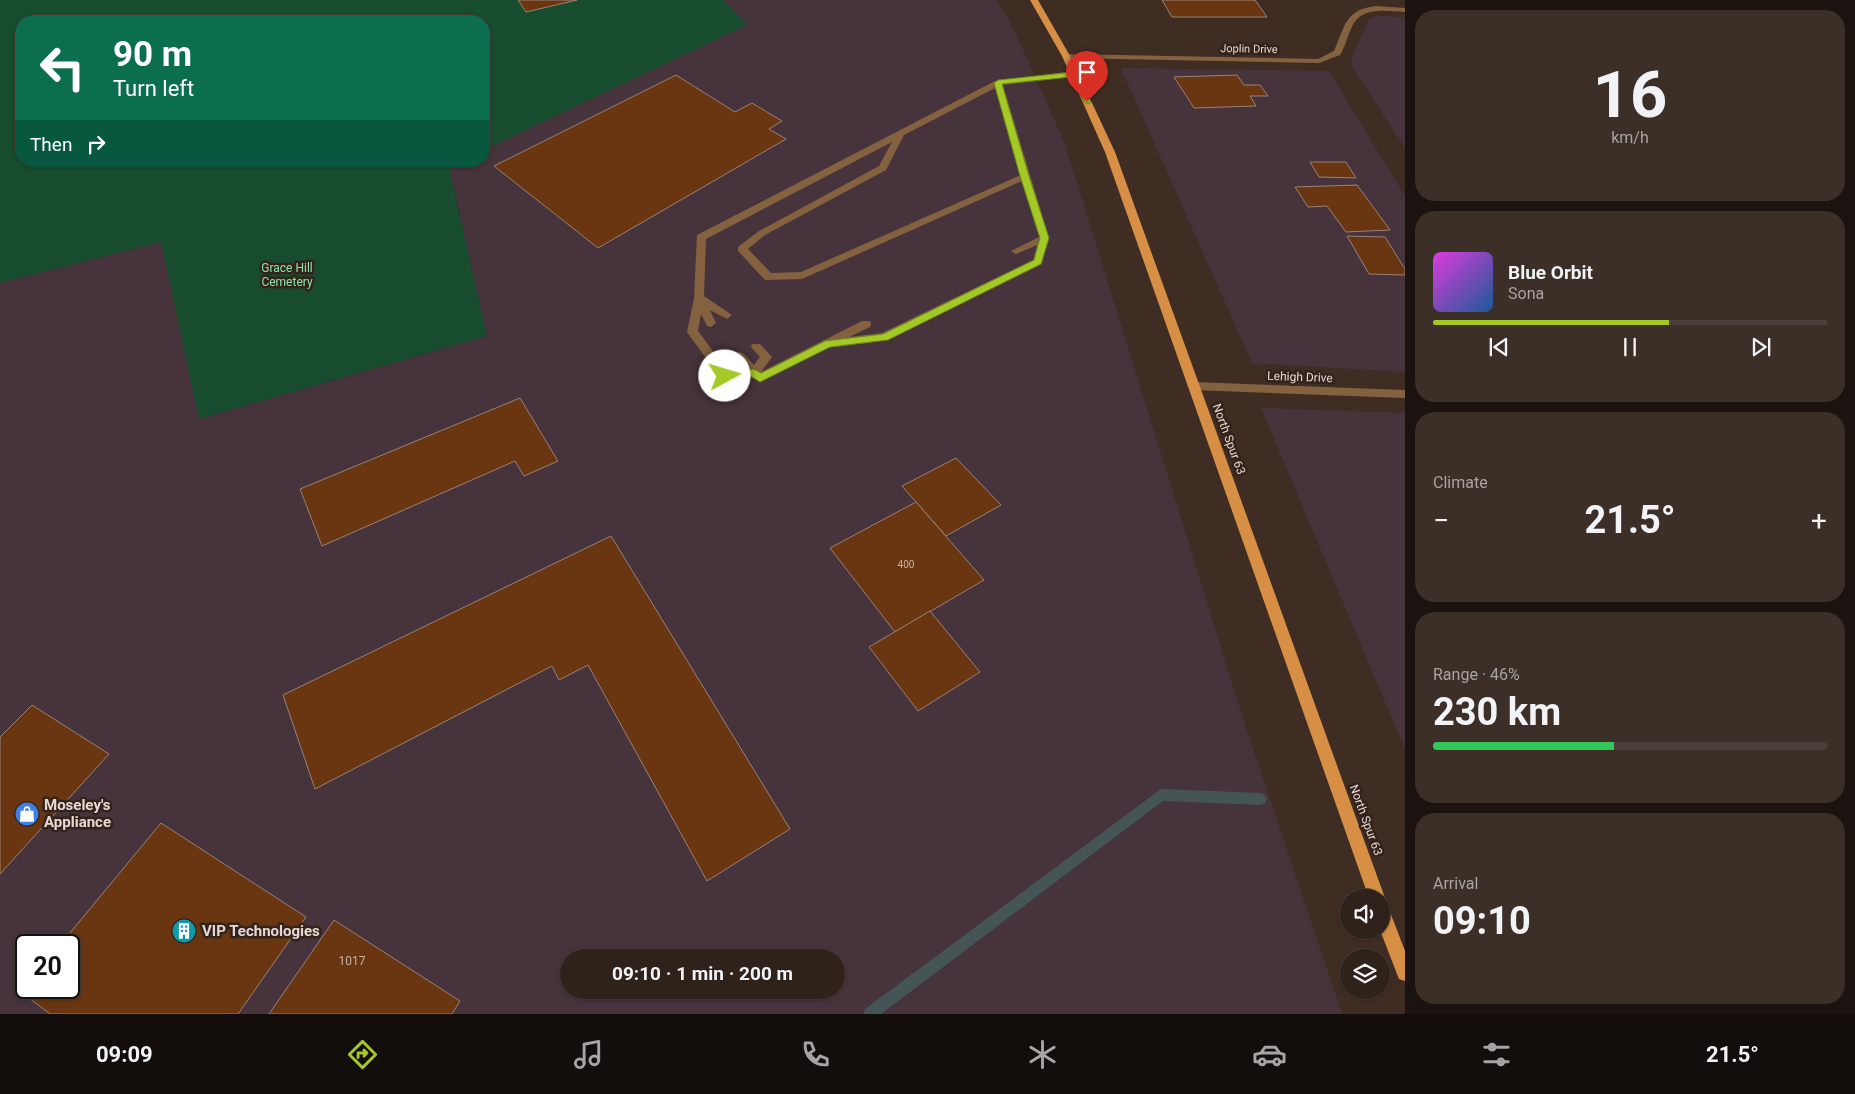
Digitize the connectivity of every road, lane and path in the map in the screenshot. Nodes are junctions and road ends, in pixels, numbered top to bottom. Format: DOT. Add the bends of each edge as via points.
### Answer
graph roads {
  1 [pos="1034,0"];
  2 [pos="1405,10"];
  3 [pos="1066,56"];
  4 [pos="1074,74"];
  5 [pos="998,83"];
  6 [pos="901,133"];
  7 [pos="1024,176"];
  8 [pos="1044,238"];
  9 [pos="1016,251"];
  10 [pos="699,298"];
  11 [pos="727,315"];
  12 [pos="711,323"];
  13 [pos="866,324"];
  14 [pos="828,344"];
  15 [pos="756,347"];
  16 [pos="739,356"];
  17 [pos="754,373"];
  18 [pos="1193,386"];
  19 [pos="1405,394"];
  20 [pos="1374,889"];
  21 [pos="1390,934"];
  22 [pos="1405,973"];
  1 -- 3 [label="main road, North Spur 63"];
  2 -- 3 [label="street, Joplin Drive" via="1358,13 1352,18 1337,52 1319,61"];
  3 -- 4 [label="main road, North Spur 63"];
  4 -- 5 [label="street"];
  4 -- 18 [label="main road, North Spur 63" via="1110,152"];
  5 -- 6 [label="street"];
  5 -- 7 [label="street"];
  6 -- 7 [label="street" via="883,168 762,233 742,249 769,277 802,275"];
  6 -- 10 [label="street" via="701,237"];
  7 -- 8 [label="street"];
  8 -- 9 [label="street"];
  8 -- 14 [label="street" via="1038,262 884,337"];
  10 -- 11 [label="street"];
  10 -- 12 [label="street"];
  10 -- 17 [label="street" via="692,332 725,376"];
  13 -- 14 [label="street"];
  14 -- 17 [label="street" via="760,378"];
  15 -- 17 [label="street" via="766,357"];
  16 -- 17 [label="street"];
  18 -- 19 [label="street, Lehigh Drive"];
  18 -- 20 [label="main road, North Spur 63"];
  21 -- 22 [label="main road"];
}
